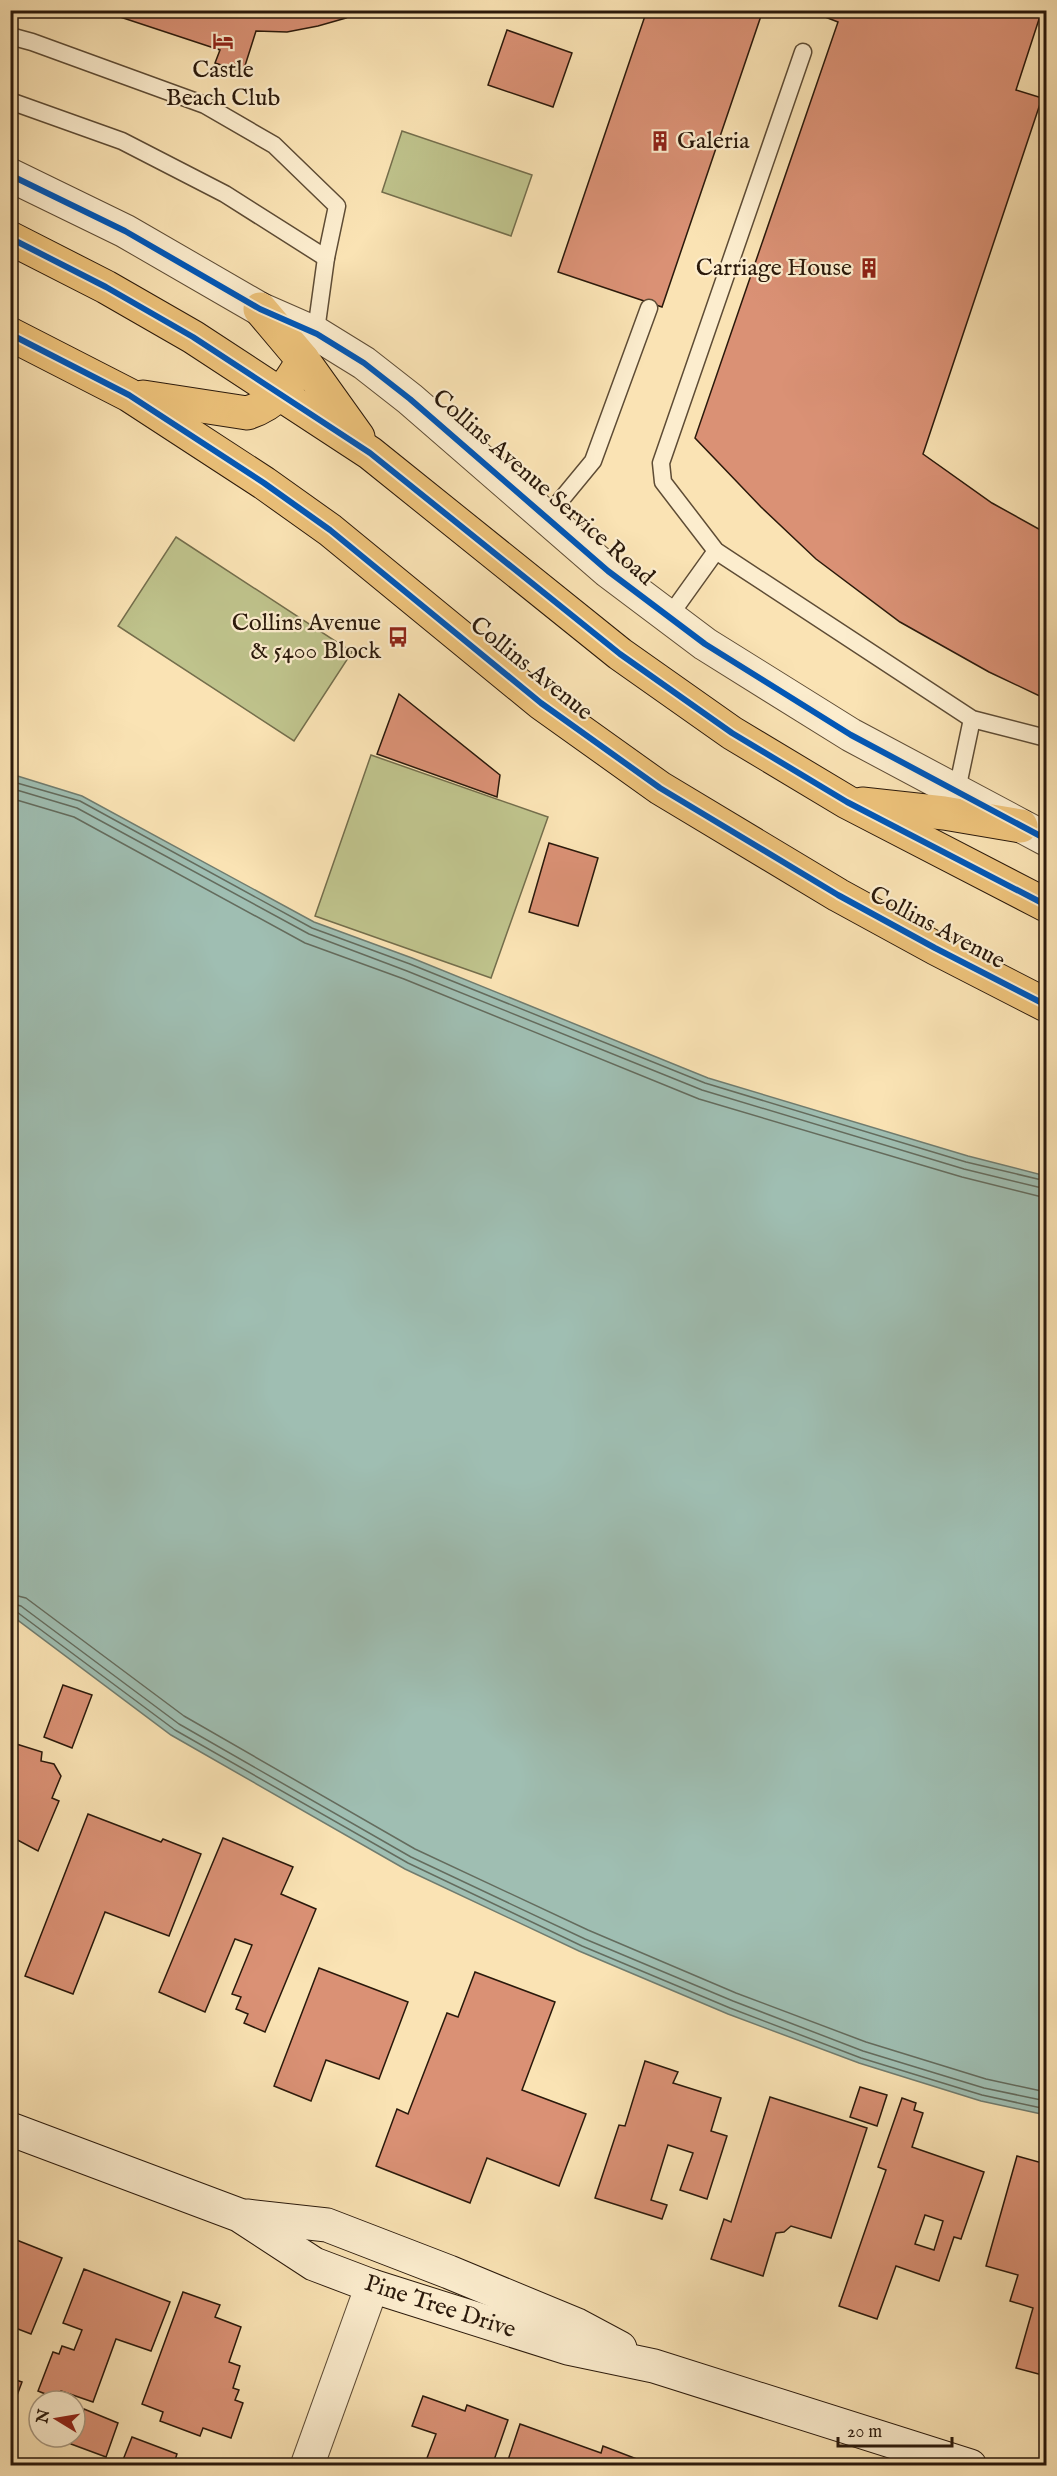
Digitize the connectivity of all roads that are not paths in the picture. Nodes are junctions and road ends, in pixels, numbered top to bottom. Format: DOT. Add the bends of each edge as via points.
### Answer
graph roads {
  1 [pos="10,36"];
  2 [pos="803,52"];
  3 [pos="10,101"];
  4 [pos="10,175"];
  5 [pos="10,238"];
  6 [pos="326,258"];
  7 [pos="650,308"];
  8 [pos="10,334"];
  9 [pos="310,347"];
  10 [pos="282,394"];
  11 [pos="129,395"];
  12 [pos="370,453"];
  13 [pos="546,518"];
  14 [pos="716,551"];
  15 [pos="668,618"];
  16 [pos="972,719"];
  17 [pos="1047,738"];
  18 [pos="957,790"];
  19 [pos="847,802"];
  20 [pos="1034,833"];
  21 [pos="1047,905"];
  22 [pos="1047,1005"];
  23 [pos="10,2129"];
  24 [pos="239,2215"];
  25 [pos="372,2286"];
  26 [pos="654,2366"];
  27 [pos="307,2466"];
  28 [pos="970,2466"];
  1 -- 6 [label="lane" via="205,105 274,145 337,206"];
  2 -- 14 [label="lane" via="661,463 663,482"];
  3 -- 6 [label="lane" via="122,141 225,194"];
  4 -- 9 [label="main road" via="125,231 260,309"];
  5 -- 10 [label="main road" via="115,292"];
  6 -- 9 [label="lane"];
  7 -- 13 [label="lane" via="593,461"];
  8 -- 11 [label="main road, Collins Avenue"];
  9 -- 10 [label="main road"];
  9 -- 12 [label="main road"];
  9 -- 13 [label="main road, Collins Avenue Service Road" via="363,363"];
  10 -- 11 [label="main road" via="248,413"];
  10 -- 12 [label="main road"];
  11 -- 22 [label="main road, Collins Avenue" via="330,530 541,702 660,788 838,895"];
  12 -- 19 [label="main road" via="620,654 732,733"];
  13 -- 15 [label="main road, Collins Avenue Service Road"];
  14 -- 15 [label="lane"];
  14 -- 16 [label="lane"];
  15 -- 18 [label="main road, Collins Avenue Service Road" via="811,711"];
  16 -- 17 [label="lane"];
  16 -- 18 [label="lane"];
  18 -- 20 [label="main road, Collins Avenue Service Road"];
  19 -- 20 [label="main road" via="944,813"];
  19 -- 21 [label="main road"];
  23 -- 24 [label="main road, Pine Tree Drive"];
  24 -- 25 [label="main road, Pine Tree Drive" via="314,2264"];
  24 -- 26 [label="main road, Pine Tree Drive" via="327,2225 576,2325"];
  25 -- 26 [label="main road, Pine Tree Drive" via="568,2348"];
  25 -- 27 [label="main road"];
  26 -- 28 [label="main road, Pine Tree Drive"];
}
